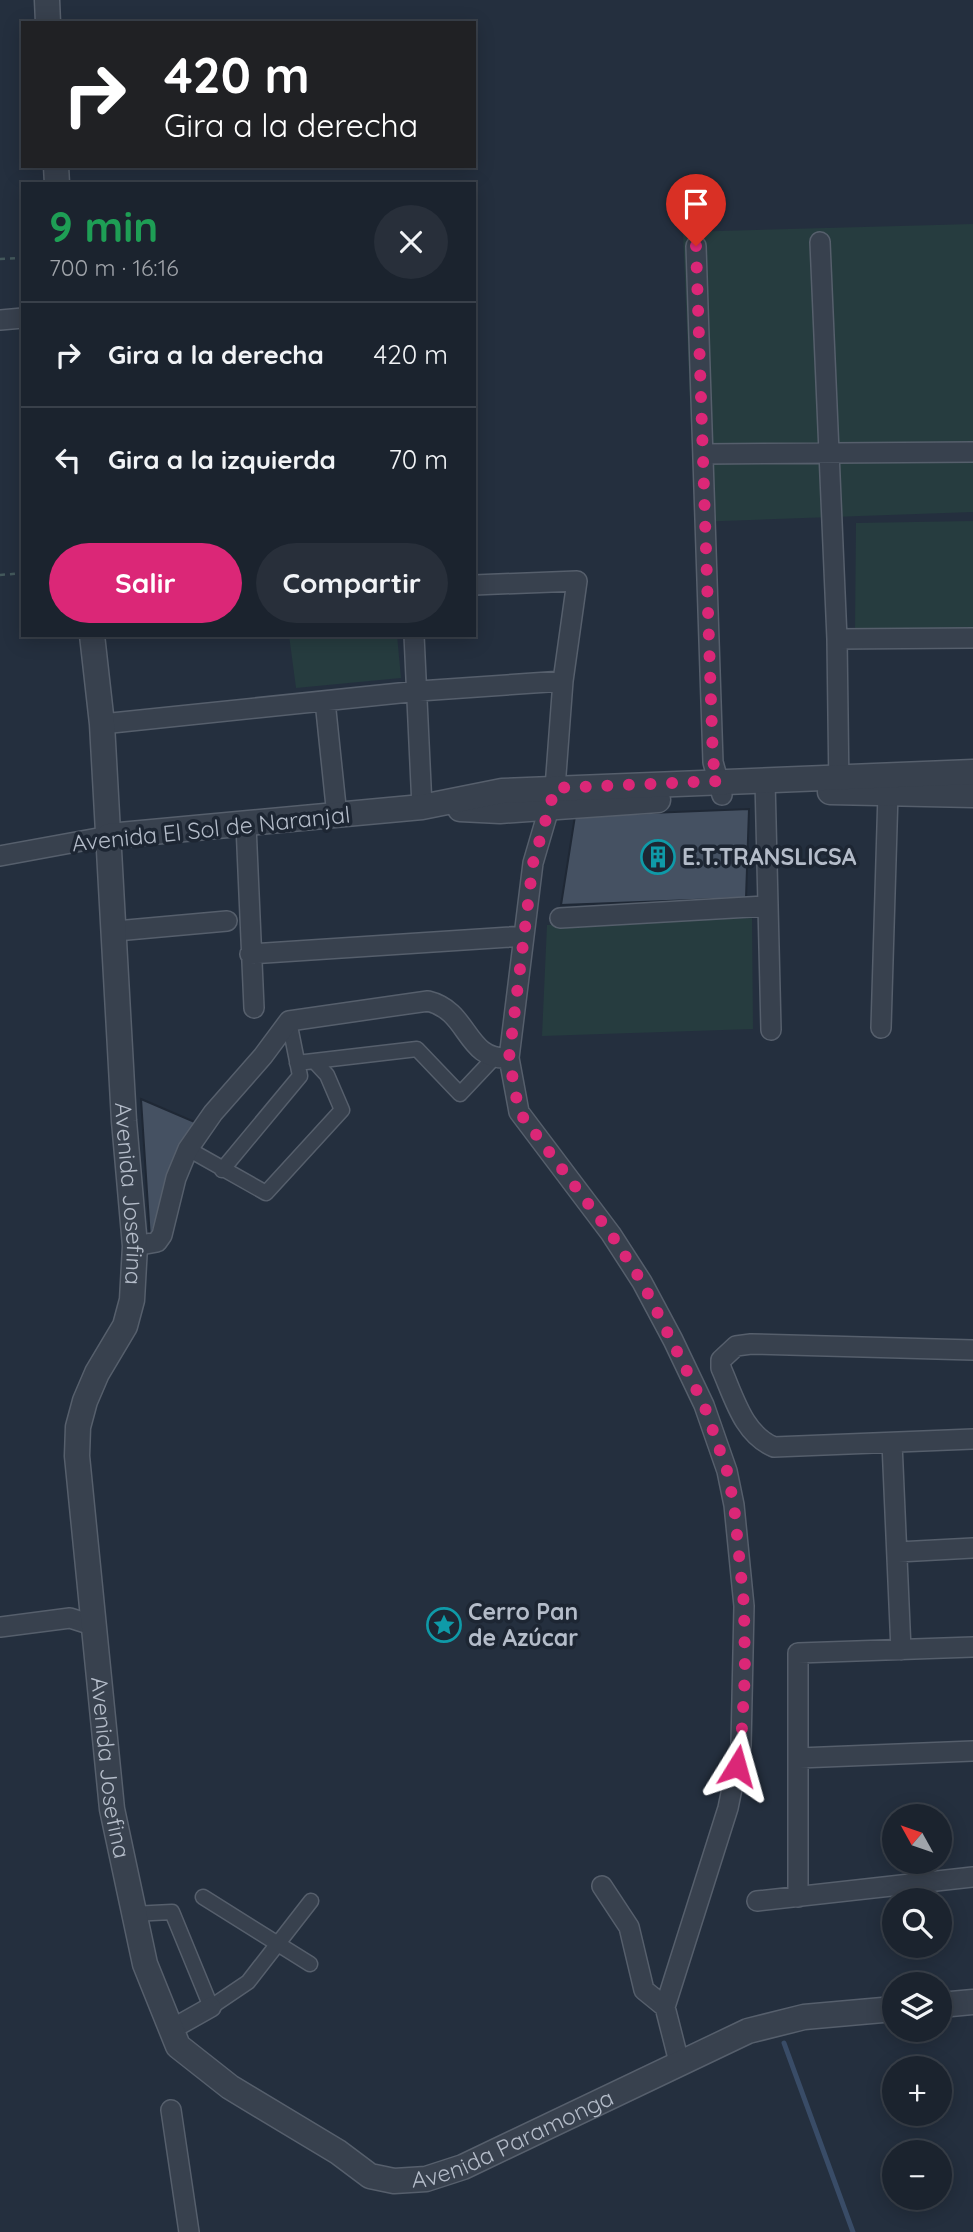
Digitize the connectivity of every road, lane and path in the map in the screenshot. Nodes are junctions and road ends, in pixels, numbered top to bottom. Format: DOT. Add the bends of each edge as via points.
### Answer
graph roads {
  1 [pos="47,0"];
  2 [pos="48,21"];
  3 [pos="820,242"];
  4 [pos="696,246"];
  5 [pos="21,258"];
  6 [pos="0,259"];
  7 [pos="21,318"];
  8 [pos="0,320"];
  9 [pos="973,452"];
  10 [pos="829,453"];
  11 [pos="703,454"];
  12 [pos="21,573"];
  13 [pos="0,575"];
  14 [pos="476,585"];
  15 [pos="92,637"];
  16 [pos="414,637"];
  17 [pos="973,638"];
  18 [pos="838,639"];
  19 [pos="563,681"];
  20 [pos="419,691"];
  21 [pos="325,701"];
  22 [pos="102,724"];
  23 [pos="973,772"];
  24 [pos="840,784"];
  25 [pos="765,787"];
  26 [pos="720,788"];
  27 [pos="888,793"];
  28 [pos="973,794"];
  29 [pos="553,797"];
  30 [pos="422,807"];
  31 [pos="337,816"];
  32 [pos="246,825"];
  33 [pos="109,836"];
  34 [pos="0,856"];
  35 [pos="766,905"];
  36 [pos="560,918"];
  37 [pos="227,921"];
  38 [pos="116,931"];
  39 [pos="524,936"];
  40 [pos="250,954"];
  41 [pos="254,1008"];
  42 [pos="289,1021"];
  43 [pos="881,1028"];
  44 [pos="771,1030"];
  45 [pos="501,1058"];
  46 [pos="314,1060"];
  47 [pos="297,1063"];
  48 [pos="188,1149"];
  49 [pos="222,1170"];
  50 [pos="135,1246"];
  51 [pos="973,1350"];
  52 [pos="973,1439"];
  53 [pos="892,1443"];
  54 [pos="973,1548"];
  55 [pos="898,1552"];
  56 [pos="94,1626"];
  57 [pos="0,1627"];
  58 [pos="973,1647"];
  59 [pos="901,1650"];
  60 [pos="973,1751"];
  61 [pos="799,1758"];
  62 [pos="973,1877"];
  63 [pos="602,1886"];
  64 [pos="203,1897"];
  65 [pos="797,1897"];
  66 [pos="311,1901"];
  67 [pos="757,1901"];
  68 [pos="132,1914"];
  69 [pos="278,1945"];
  70 [pos="310,1964"];
  71 [pos="973,2002"];
  72 [pos="952,2003"];
  73 [pos="211,2007"];
  74 [pos="665,2007"];
  75 [pos="882,2010"];
  76 [pos="167,2025"];
  77 [pos="679,2062"];
  78 [pos="171,2109"];
  79 [pos="189,2232"];
  1 -- 2 [label="street"];
  3 -- 10 [label="street"];
  4 -- 11 [label="street"];
  5 -- 6 [label="path"];
  7 -- 8 [label="street"];
  9 -- 10 [label="street"];
  10 -- 11 [label="street"];
  10 -- 18 [label="street"];
  11 -- 26 [label="street" via="713,762"];
  12 -- 13 [label="path"];
  14 -- 19 [label="street" via="577,581"];
  15 -- 22 [label="street, Avenida Josefina"];
  16 -- 20 [label="street"];
  17 -- 18 [label="street"];
  18 -- 24 [label="street"];
  19 -- 20 [label="street"];
  19 -- 29 [label="street"];
  20 -- 21 [label="street"];
  20 -- 30 [label="street"];
  21 -- 22 [label="street"];
  21 -- 31 [label="street"];
  22 -- 33 [label="street, Avenida Josefina"];
  23 -- 24 [label="street, Avenida El Sol de Naranjal"];
  24 -- 25 [label="street, Avenida El Sol de Naranjal"];
  24 -- 27 [label="street, Avenida El Sol de Naranjal"];
  25 -- 26 [label="street, Avenida El Sol de Naranjal"];
  25 -- 35 [label="street"];
  26 -- 29 [label="street, Avenida El Sol de Naranjal"];
  27 -- 28 [label="street, Avenida El Sol de Naranjal"];
  27 -- 43 [label="street"];
  29 -- 30 [label="street, Avenida El Sol de Naranjal" via="502,791"];
  29 -- 39 [label="street" via="533,863"];
  30 -- 31 [label="street, Avenida El Sol de Naranjal"];
  31 -- 32 [label="street, Avenida El Sol de Naranjal"];
  32 -- 33 [label="street, Avenida El Sol de Naranjal"];
  32 -- 40 [label="street"];
  33 -- 34 [label="street, Avenida El Sol de Naranjal"];
  33 -- 38 [label="street, Avenida Josefina"];
  35 -- 36 [label="street"];
  35 -- 44 [label="street"];
  37 -- 38 [label="street"];
  38 -- 50 [label="street, Avenida Josefina"];
  39 -- 40 [label="street"];
  39 -- 45 [label="street"];
  40 -- 41 [label="street"];
  42 -- 45 [label="street" via="428,1001 451,1011 483,1053"];
  42 -- 47 [label="street"];
  42 -- 48 [label="street"];
  45 -- 46 [label="street" via="460,1094 417,1049"];
  45 -- 74 [label="street" via="519,1112 611,1234 673,1339 704,1405 734,1505 744,1605 741,1745 728,1808"];
  46 -- 47 [label="street"];
  46 -- 49 [label="street" via="327,1075 342,1110 266,1193"];
  47 -- 49 [label="street" via="300,1076"];
  48 -- 49 [label="street"];
  48 -- 50 [label="street" via="162,1236 151,1245"];
  50 -- 56 [label="street, Avenida Josefina" via="132,1300 125,1326 89,1392 77,1442"];
  51 -- 53 [label="street" via="751,1344 736,1346 721,1360 739,1410 762,1442 774,1447"];
  52 -- 53 [label="street"];
  53 -- 55 [label="street"];
  54 -- 55 [label="street"];
  55 -- 59 [label="street"];
  56 -- 57 [label="street" via="70,1618"];
  56 -- 68 [label="street, Avenida Josefina" via="112,1809"];
  58 -- 59 [label="street"];
  59 -- 61 [label="street" via="798,1653"];
  60 -- 61 [label="street"];
  61 -- 65 [label="street"];
  62 -- 65 [label="street"];
  63 -- 74 [label="street" via="629,1927 644,1990"];
  64 -- 69 [label="street"];
  65 -- 67 [label="street"];
  66 -- 69 [label="street"];
  68 -- 73 [label="street" via="172,1912"];
  68 -- 76 [label="street, Avenida Josefina"];
  69 -- 70 [label="street"];
  69 -- 73 [label="street" via="248,1982"];
  71 -- 72 [label="street"];
  73 -- 76 [label="street" via="179,2025"];
  74 -- 77 [label="street"];
  75 -- 77 [label="street, Avenida Paramonga" via="782,2021"];
  76 -- 77 [label="street, Avenida Paramonga" via="178,2046 230,2087 370,2176 394,2181 426,2179 463,2168"];
  78 -- 79 [label="street"];
}
